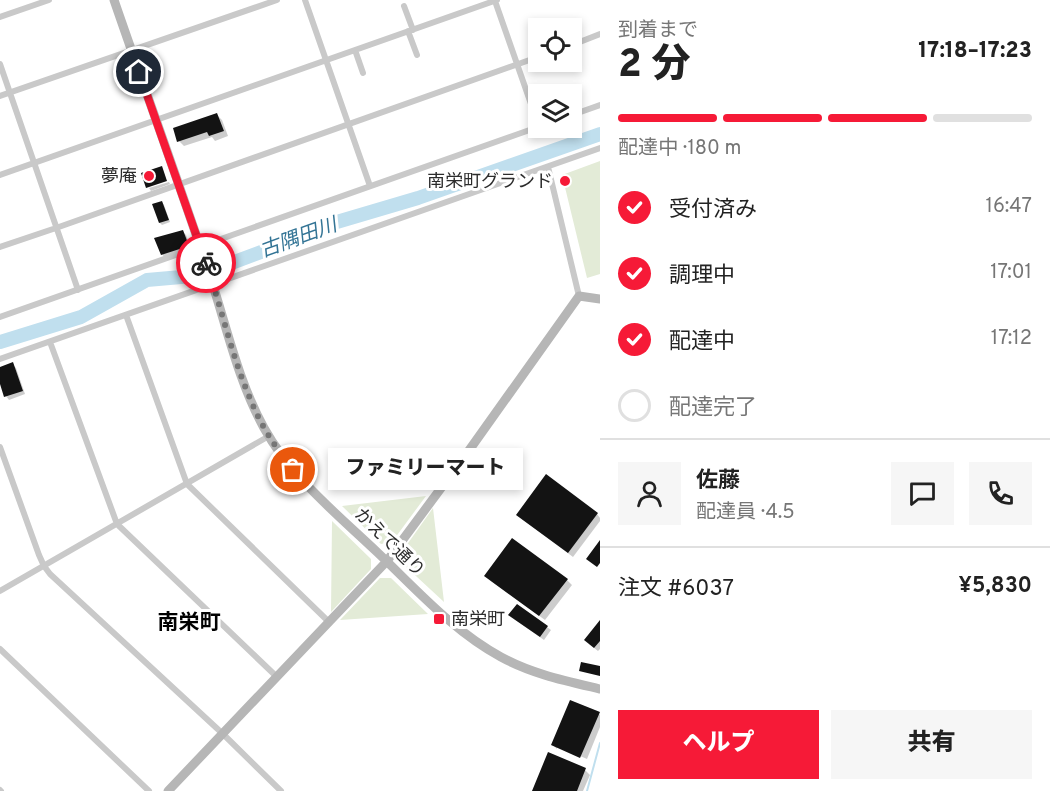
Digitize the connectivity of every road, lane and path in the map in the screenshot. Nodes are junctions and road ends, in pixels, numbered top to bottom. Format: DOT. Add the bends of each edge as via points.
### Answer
graph roads {
  1 [pos="49,0"];
  2 [pos="114,0"];
  3 [pos="277,0"];
  4 [pos="305,0"];
  5 [pos="496,0"];
  6 [pos="404,6"];
  7 [pos="0,17"];
  8 [pos="410,30"];
  9 [pos="600,34"];
  10 [pos="582,41"];
  11 [pos="355,50"];
  12 [pos="132,51"];
  13 [pos="417,55"];
  14 [pos="326,60"];
  15 [pos="528,61"];
  16 [pos="0,64"];
  17 [pos="518,65"];
  18 [pos="363,73"];
  19 [pos="10,93"];
  20 [pos="528,95"];
  21 [pos="0,96"];
  22 [pos="600,105"];
  23 [pos="582,111"];
  24 [pos="156,120"];
  25 [pos="348,124"];
  26 [pos="528,129"];
  27 [pos="600,148"];
  28 [pos="34,163"];
  29 [pos="548,167"];
  30 [pos="0,175"];
  31 [pos="179,184"];
  32 [pos="370,186"];
  33 [pos="56,228"];
  34 [pos="0,247"];
  35 [pos="201,248"];
  36 [pos="212,282"];
  37 [pos="78,290"];
  38 [pos="579,296"];
  39 [pos="600,299"];
  40 [pos="126,315"];
  41 [pos="0,317"];
  42 [pos="50,342"];
  43 [pos="0,359"];
  44 [pos="269,436"];
  45 [pos="0,447"];
  46 [pos="187,484"];
  47 [pos="117,524"];
  48 [pos="387,561"];
  49 [pos="44,566"];
  50 [pos="0,591"];
  51 [pos="329,622"];
  52 [pos="0,649"];
  53 [pos="277,677"];
  54 [pos="600,689"];
  55 [pos="223,734"];
  56 [pos="149,791"];
  57 [pos="168,791"];
  58 [pos="281,791"];
  1 -- 7 [label="street"];
  2 -- 12 [label="street, かえで通り"];
  3 -- 12 [label="street"];
  4 -- 14 [label="street"];
  5 -- 8 [label="street"];
  5 -- 17 [label="street"];
  6 -- 8 [label="street"];
  8 -- 11 [label="street"];
  8 -- 13 [label="street"];
  9 -- 10 [label="street"];
  11 -- 14 [label="street"];
  11 -- 18 [label="street"];
  12 -- 19 [label="street"];
  12 -- 24 [label="street, かえで通り"];
  14 -- 24 [label="street"];
  14 -- 25 [label="street"];
  15 -- 17 [label="street"];
  16 -- 19 [label="street"];
  17 -- 20 [label="street"];
  17 -- 25 [label="street"];
  19 -- 21 [label="street"];
  19 -- 28 [label="street"];
  22 -- 23 [label="street"];
  24 -- 28 [label="street"];
  24 -- 31 [label="street, かえで通り"];
  25 -- 31 [label="street"];
  25 -- 32 [label="street"];
  26 -- 32 [label="street"];
  27 -- 29 [label="street"];
  28 -- 30 [label="street"];
  28 -- 33 [label="street"];
  29 -- 36 [label="street"];
  29 -- 38 [label="street"];
  31 -- 33 [label="street"];
  31 -- 35 [label="street, かえで通り"];
  32 -- 35 [label="street"];
  33 -- 34 [label="street"];
  33 -- 37 [label="street"];
  35 -- 36 [label="street, かえで通り"];
  35 -- 37 [label="street"];
  36 -- 40 [label="street"];
  36 -- 44 [label="street, かえで通り" via="251,403"];
  37 -- 41 [label="street"];
  38 -- 39 [label="street"];
  38 -- 48 [label="street"];
  40 -- 42 [label="street"];
  40 -- 46 [label="street"];
  42 -- 43 [label="street"];
  42 -- 47 [label="street"];
  44 -- 46 [label="street"];
  44 -- 48 [label="street, かえで通り" via="309,487"];
  45 -- 49 [label="street"];
  46 -- 47 [label="street"];
  46 -- 51 [label="street"];
  47 -- 49 [label="street"];
  47 -- 53 [label="street"];
  48 -- 51 [label="street"];
  48 -- 54 [label="street, かえで通り" via="457,627 489,650 530,670"];
  49 -- 50 [label="street"];
  49 -- 55 [label="street"];
  51 -- 53 [label="street"];
  52 -- 56 [label="street"];
  53 -- 55 [label="street"];
  55 -- 57 [label="street"];
  55 -- 58 [label="street"];
}
